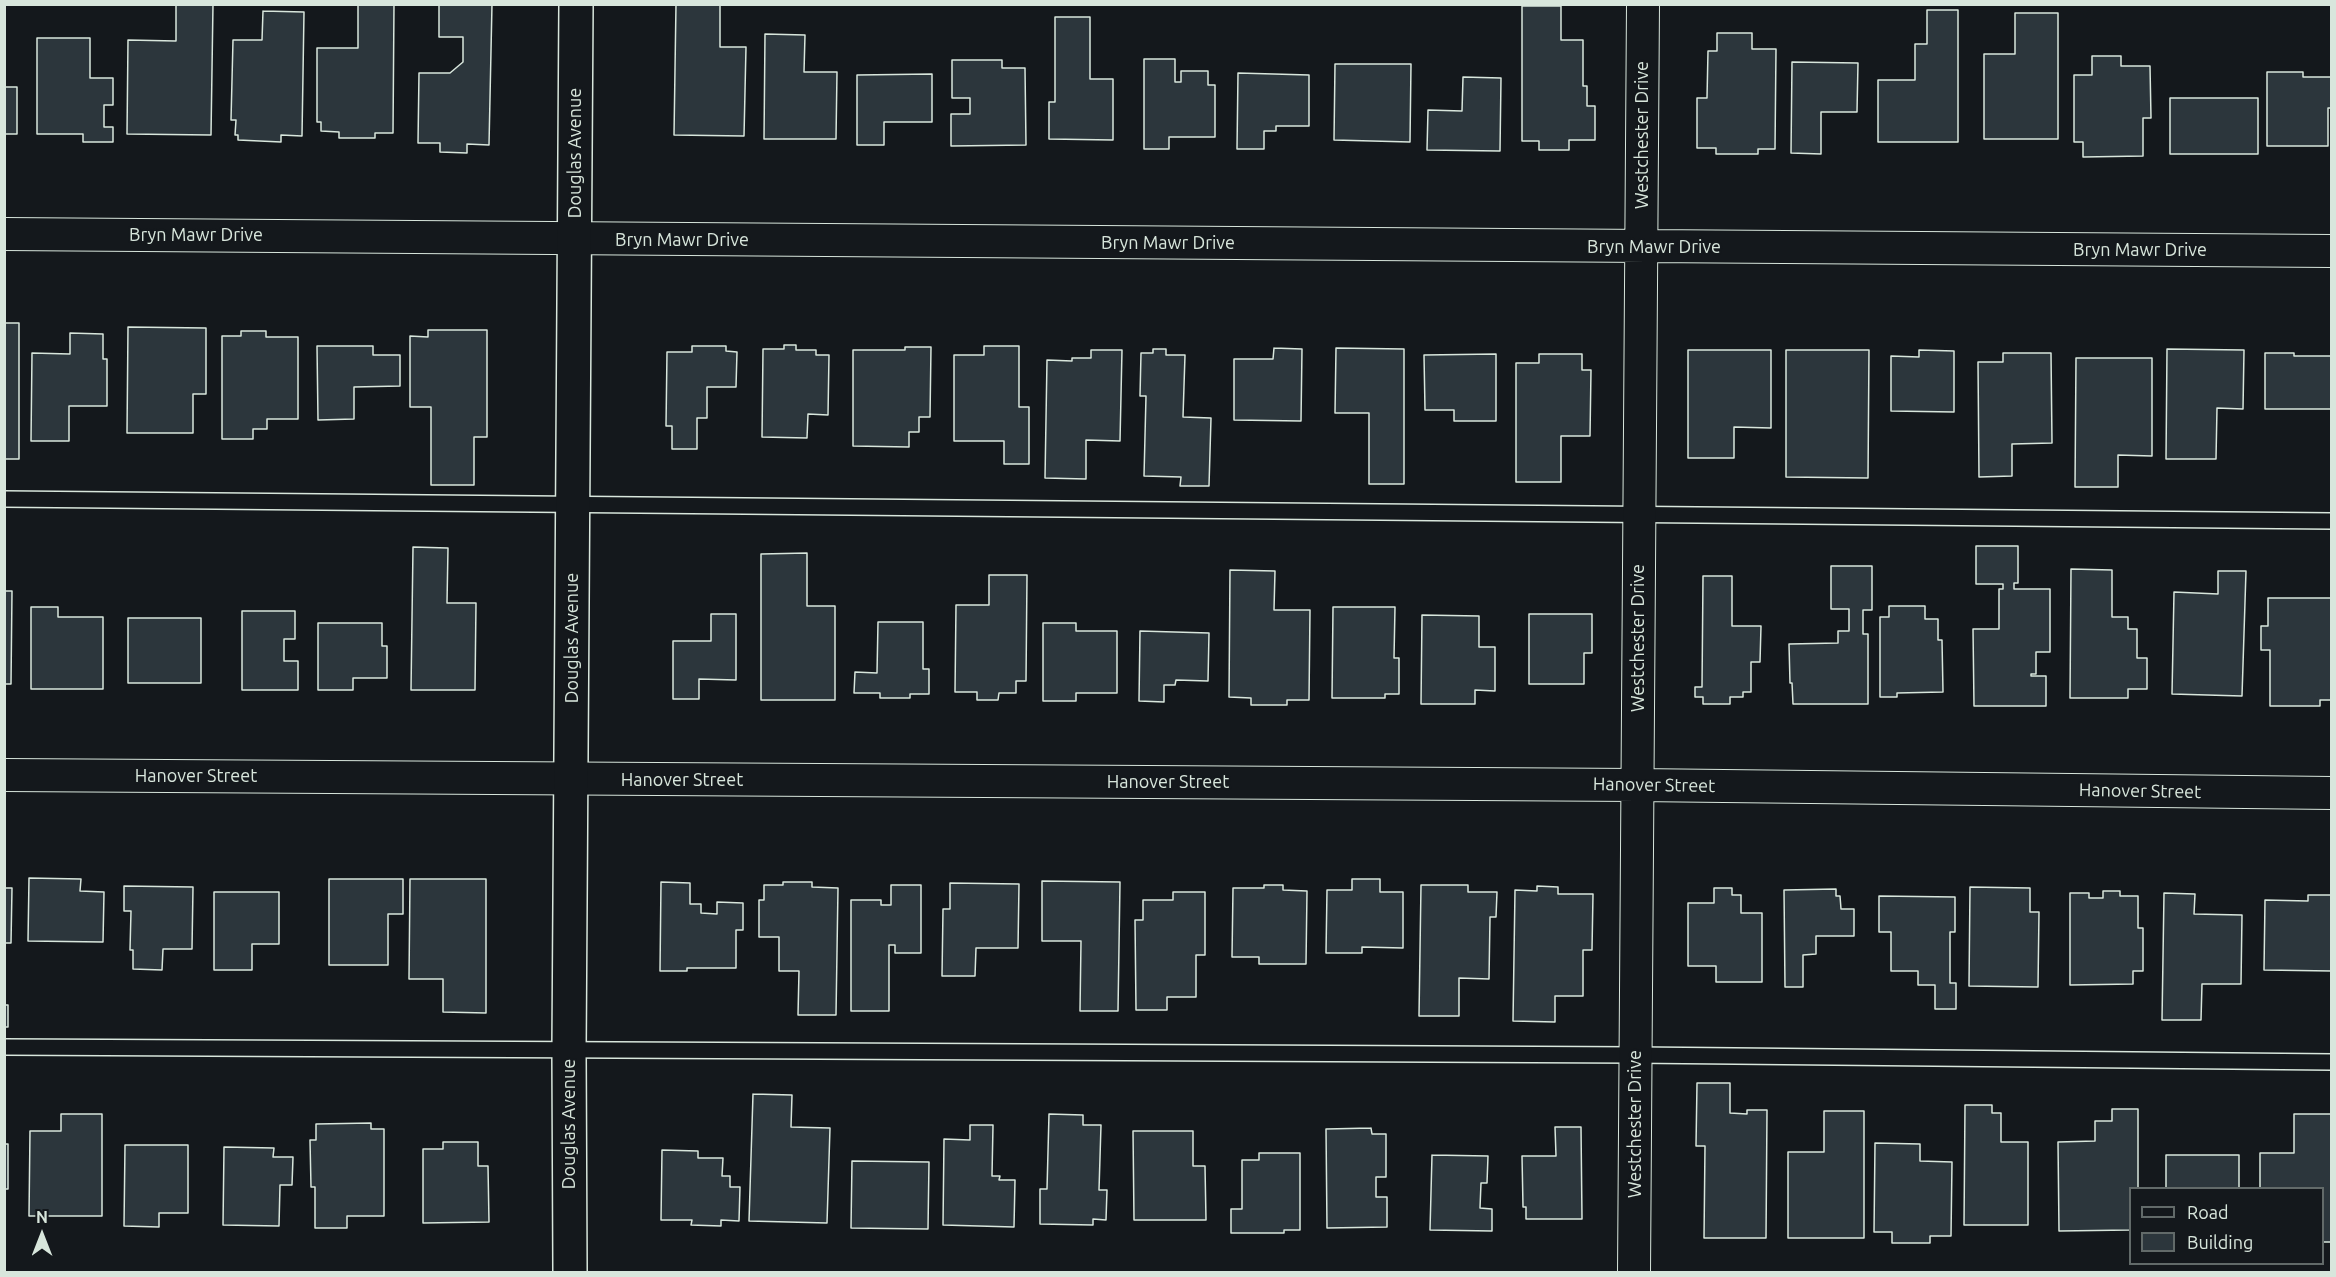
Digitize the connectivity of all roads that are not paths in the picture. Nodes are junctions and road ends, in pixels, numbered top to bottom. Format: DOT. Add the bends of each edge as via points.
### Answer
graph roads {
  1 [pos="576,4"];
  2 [pos="1643,4"];
  3 [pos="4,234"];
  4 [pos="574,238"];
  5 [pos="1642,246"];
  6 [pos="2331,251"];
  7 [pos="4,499"];
  8 [pos="573,505"];
  9 [pos="1639,514"];
  10 [pos="2331,521"];
  11 [pos="4,774"];
  12 [pos="571,779"];
  13 [pos="1637,785"];
  14 [pos="2331,793"];
  15 [pos="4,1047"];
  16 [pos="569,1050"];
  17 [pos="1635,1055"];
  18 [pos="2331,1062"];
  19 [pos="570,1272"];
  20 [pos="1634,1272"];
  1 -- 4 [label="street, Douglas Avenue"];
  2 -- 5 [label="street, Westchester Drive"];
  3 -- 4 [label="street, Bryn Mawr Drive"];
  4 -- 5 [label="street, Bryn Mawr Drive"];
  4 -- 8 [label="street, Douglas Avenue"];
  5 -- 6 [label="street, Bryn Mawr Drive"];
  5 -- 9 [label="street, Westchester Drive"];
  7 -- 8 [label="lane"];
  8 -- 9 [label="lane"];
  8 -- 12 [label="street, Douglas Avenue"];
  9 -- 10 [label="lane"];
  9 -- 13 [label="street, Westchester Drive"];
  11 -- 12 [label="street, Hanover Street"];
  12 -- 13 [label="street, Hanover Street"];
  12 -- 16 [label="street, Douglas Avenue"];
  13 -- 14 [label="street, Hanover Street"];
  13 -- 17 [label="street, Westchester Drive"];
  15 -- 16 [label="lane"];
  16 -- 17 [label="lane"];
  16 -- 19 [label="street, Douglas Avenue"];
  17 -- 18 [label="lane"];
  17 -- 20 [label="street, Westchester Drive"];
}
